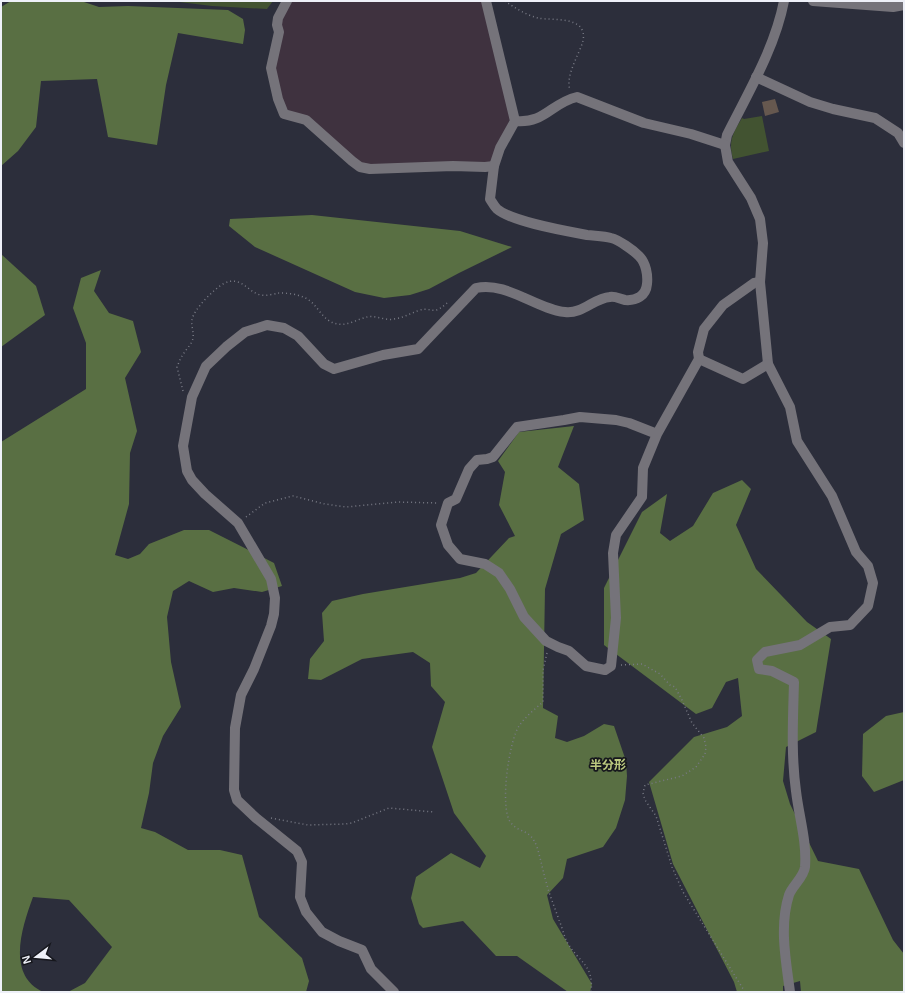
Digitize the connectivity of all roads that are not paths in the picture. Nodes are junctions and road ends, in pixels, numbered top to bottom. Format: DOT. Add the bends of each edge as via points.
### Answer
graph roads {
  1 [pos="287,1"];
  2 [pos="486,1"];
  3 [pos="784,1"];
  4 [pos="813,1"];
  5 [pos="848,3"];
  6 [pos="904,5"];
  7 [pos="756,77"];
  8 [pos="514,121"];
  9 [pos="904,143"];
  10 [pos="725,145"];
  11 [pos="494,166"];
  12 [pos="760,282"];
  13 [pos="699,359"];
  14 [pos="768,364"];
  15 [pos="658,434"];
  16 [pos="394,992"];
  17 [pos="790,992"];
  1 -- 11 [label="street" via="278,18 279,32 271,68 284,114 306,120 360,167 370,169"];
  2 -- 8 [label="street"];
  3 -- 7 [label="street" via="781,19"];
  4 -- 5 [label="street"];
  5 -- 6 [label="street" via="893,8"];
  7 -- 9 [label="street" via="810,102 875,118 898,133"];
  7 -- 10 [label="street" via="727,135"];
  8 -- 10 [label="street" via="525,122 540,118 566,99 577,97 644,123"];
  8 -- 11 [label="street"];
  10 -- 12 [label="street" via="728,162 751,198 760,219 763,242"];
  11 -- 16 [label="street" via="490,199 497,208 512,216 542,225 612,238 633,250 641,258 646,269 645,292 635,299 625,300 611,296 588,308 566,313 498,288 476,288 418,349 334,369 324,364 298,336 284,328 267,325 245,332 206,366 192,397 183,446 187,471 192,480 238,522 271,579 275,598 271,626 254,669 240,695 235,728 236,800 297,851 302,862 300,898 306,912 322,932 362,950 371,969"];
  12 -- 13 [label="street" via="723,305 704,329 698,352"];
  12 -- 14 [label="street"];
  13 -- 14 [label="street" via="743,379"];
  13 -- 15 [label="street"];
  14 -- 17 [label="street" via="790,407 797,441 832,496 856,552 868,566 873,583 868,606 850,625 830,627 800,645 765,652 757,660 759,669 772,671 794,682 792,752 805,840 805,869 789,894 784,915"];
  15 -- 15 [label="street" via="616,420 580,417 517,427 493,457 477,460 469,469 456,499 448,503 441,525 448,545 460,559 485,564 499,573 524,617 546,641 570,651 586,666 605,670 611,666 616,618 613,553 616,535 642,497 643,468"];
}
